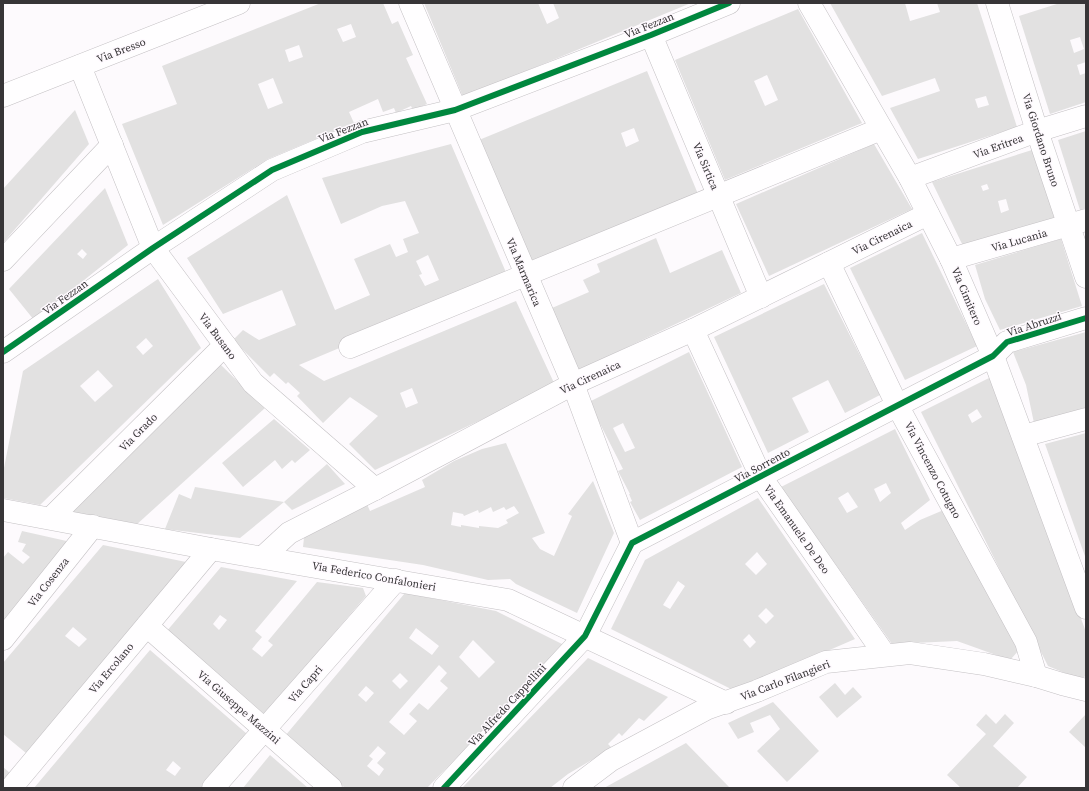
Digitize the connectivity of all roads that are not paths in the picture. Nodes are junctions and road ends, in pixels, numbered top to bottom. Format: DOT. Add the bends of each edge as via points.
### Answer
graph roads {
  1 [pos="238,3"];
  2 [pos="410,3"];
  3 [pos="729,3"];
  4 [pos="809,3"];
  5 [pos="1000,4"];
  6 [pos="651,35"];
  7 [pos="80,66"];
  8 [pos="3,96"];
  9 [pos="455,110"];
  10 [pos="1086,116"];
  11 [pos="881,130"];
  12 [pos="1037,131"];
  13 [pos="112,146"];
  14 [pos="910,178"];
  15 [pos="719,197"];
  16 [pos="928,214"];
  17 [pos="1078,222"];
  18 [pos="153,248"];
  19 [pos="951,259"];
  20 [pos="3,260"];
  21 [pos="829,263"];
  22 [pos="526,275"];
  23 [pos="1086,277"];
  24 [pos="761,297"];
  25 [pos="1086,318"];
  26 [pos="694,330"];
  27 [pos="225,345"];
  28 [pos="350,347"];
  29 [pos="3,352"];
  30 [pos="993,356"];
  31 [pos="573,384"];
  32 [pos="897,404"];
  33 [pos="1086,419"];
  34 [pos="1023,436"];
  35 [pos="761,477"];
  36 [pos="376,489"];
  37 [pos="3,510"];
  38 [pos="51,518"];
  39 [pos="93,526"];
  40 [pos="632,543"];
  41 [pos="211,549"];
  42 [pos="263,558"];
  43 [pos="396,580"];
  44 [pos="1086,608"];
  45 [pos="147,626"];
  46 [pos="585,636"];
  47 [pos="3,639"];
  48 [pos="885,655"];
  49 [pos="1036,676"];
  50 [pos="1086,690"];
  51 [pos="726,702"];
  52 [pos="265,730"];
  53 [pos="11,788"];
  54 [pos="214,788"];
  55 [pos="332,788"];
  56 [pos="444,788"];
  57 [pos="574,788"];
  1 -- 7 [label="street, Via Bresso"];
  2 -- 9 [label="street, Via Marmarica"];
  3 -- 6 [label="street, Via Fezzan"];
  4 -- 11 [label="street, Via Cimitero"];
  5 -- 12 [label="street, Via Giordano Bruno"];
  6 -- 9 [label="street, Via Fezzan"];
  6 -- 15 [label="street, Via Sirtica"];
  7 -- 8 [label="street, Via Bresso"];
  7 -- 13 [label="street, Via Busano"];
  9 -- 18 [label="street, Via Fezzan" via="362,132 272,170"];
  9 -- 22 [label="street, Via Marmarica"];
  10 -- 12 [label="street, Via Eritrea"];
  11 -- 14 [label="street, Via Cimitero"];
  11 -- 15 [label="street"];
  12 -- 14 [label="street, Via Eritrea"];
  12 -- 17 [label="street, Via Giordano Bruno"];
  13 -- 18 [label="street, Via Busano"];
  13 -- 20 [label="street"];
  14 -- 16 [label="street, Via Cimitero"];
  15 -- 22 [label="street"];
  15 -- 24 [label="street, Via Sirtica"];
  16 -- 19 [label="street, Via Cimitero"];
  16 -- 21 [label="street, Via Cirenaica"];
  17 -- 19 [label="street, Via Lucania"];
  17 -- 23 [label="street, Via Giordano Bruno"];
  18 -- 27 [label="street, Via Busano"];
  18 -- 29 [label="street, Via Fezzan"];
  19 -- 30 [label="street, Via Cimitero"];
  21 -- 24 [label="street, Via Cirenaica"];
  21 -- 32 [label="street, Via Vincenzo Cotugno"];
  22 -- 28 [label="street"];
  22 -- 31 [label="street, Via Marmarica"];
  24 -- 26 [label="street, Via Cirenaica"];
  25 -- 30 [label="street, Via Abruzzi" via="1007,342"];
  26 -- 31 [label="street, Via Cirenaica"];
  26 -- 35 [label="street, Via Emanuele De Deo"];
  27 -- 36 [label="street, Via Busano" via="253,383"];
  27 -- 38 [label="street, Via Grado"];
  30 -- 32 [label="street, Via Sorrento"];
  30 -- 34 [label="street, Via Cimitero"];
  31 -- 36 [label="street, Via Cirenaica"];
  31 -- 40 [label="street, Via Marmarica"];
  32 -- 35 [label="street, Via Sorrento"];
  32 -- 49 [label="street, Via Vincenzo Cotugno" via="1026,642"];
  33 -- 34 [label="street"];
  34 -- 44 [label="street, Via Cimitero"];
  35 -- 40 [label="street, Via Sorrento"];
  35 -- 48 [label="street, Via Emanuele De Deo"];
  36 -- 42 [label="street, Via Cirenaica" via="289,533"];
  37 -- 38 [label="street, Via Federico Confalonieri"];
  38 -- 39 [label="street, Via Federico Confalonieri"];
  39 -- 41 [label="street, Via Federico Confalonieri"];
  39 -- 47 [label="street, Via Cosenza"];
  40 -- 46 [label="street"];
  41 -- 42 [label="street, Via Federico Confalonieri"];
  41 -- 45 [label="street, Via Ercolano"];
  42 -- 43 [label="street, Via Federico Confalonieri"];
  43 -- 46 [label="street, Via Federico Confalonieri" via="508,600"];
  43 -- 52 [label="street, Via Capri"];
  45 -- 52 [label="street, Via Giuseppe Mazzini"];
  45 -- 53 [label="street, Via Ercolano"];
  46 -- 51 [label="street, Via Federico Confalonieri"];
  46 -- 56 [label="street, Via Alfredo Cappellini"];
  48 -- 49 [label="street, Via Carlo Filangieri" via="910,653 984,664"];
  48 -- 51 [label="street, Via Carlo Filangieri" via="826,662"];
  49 -- 50 [label="street, Via Carlo Filangieri"];
  51 -- 57 [label="street, Via Carlo Filangieri" via="706,709 611,760"];
  52 -- 54 [label="street, Via Capri"];
  52 -- 55 [label="street, Via Giuseppe Mazzini"];
}
